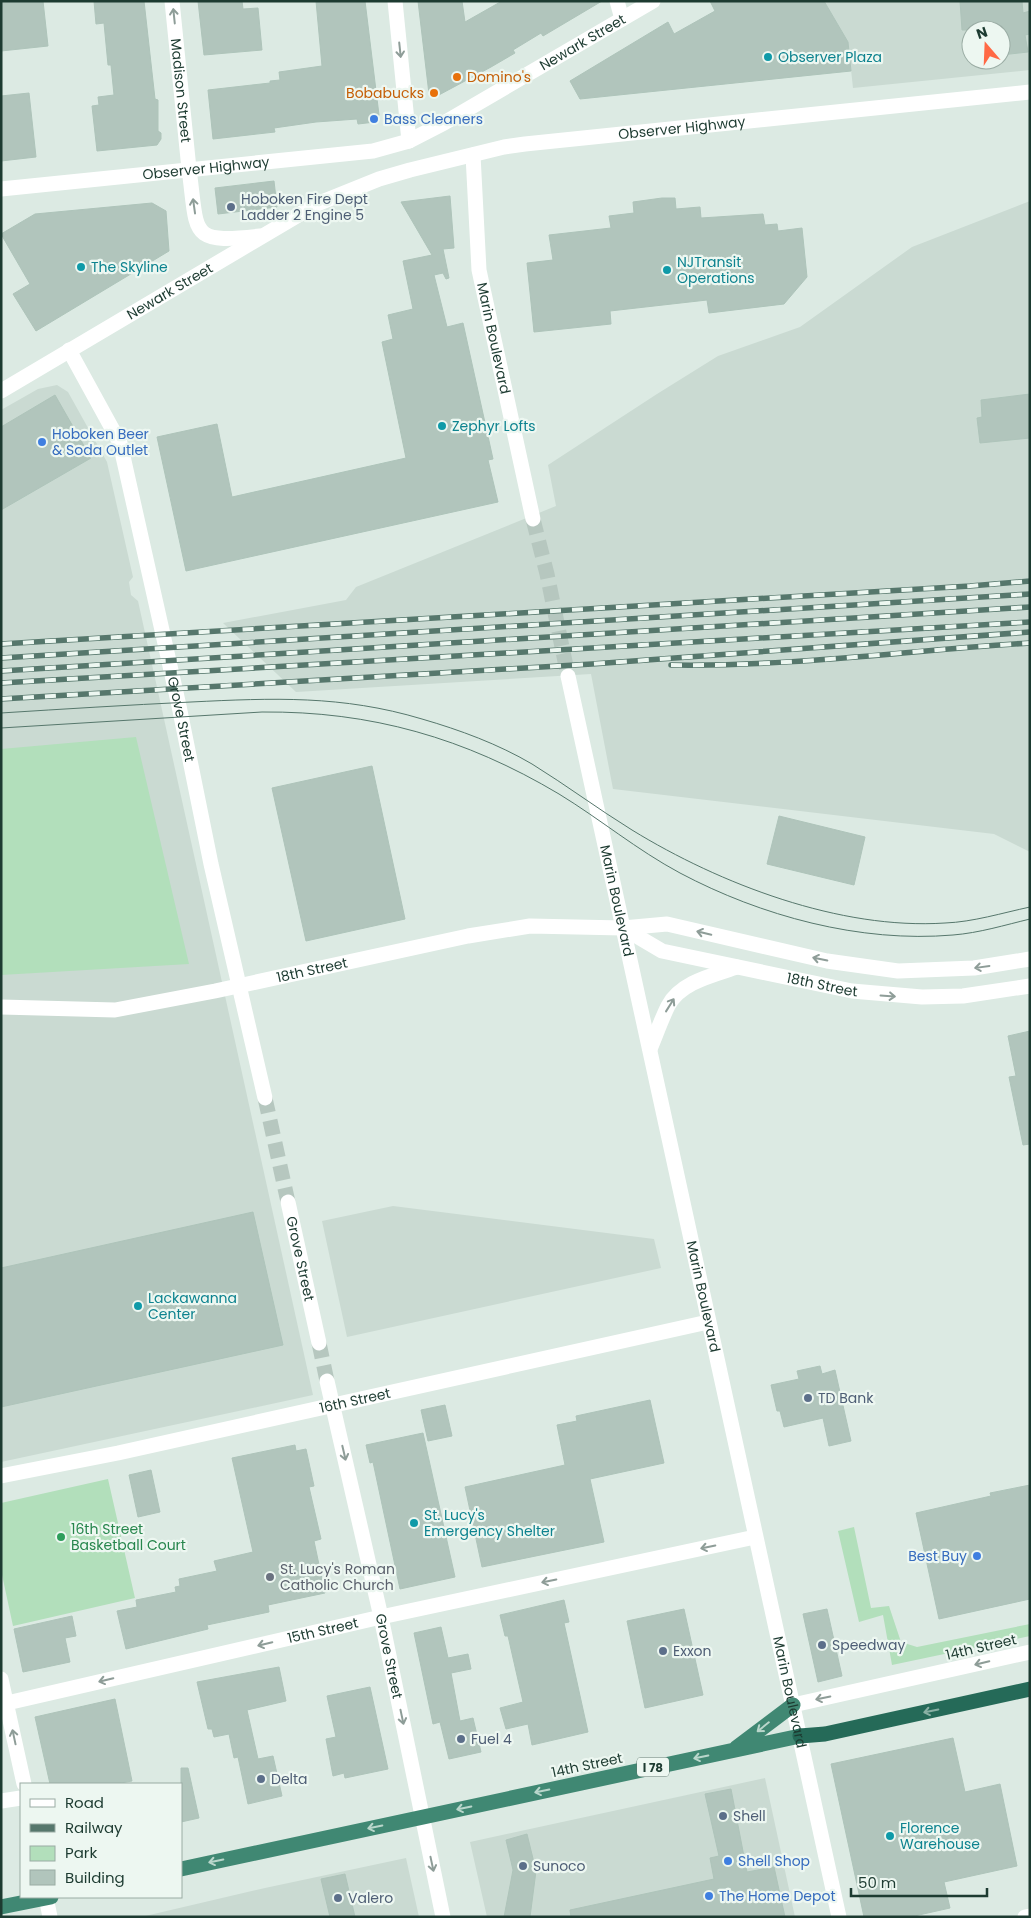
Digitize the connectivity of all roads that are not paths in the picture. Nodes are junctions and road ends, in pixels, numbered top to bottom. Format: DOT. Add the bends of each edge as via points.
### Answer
graph roads {
  1 [pos="172,1"];
  2 [pos="395,1"];
  3 [pos="617,1"];
  4 [pos="653,1"];
  5 [pos="622,20"];
  6 [pos="1030,92"];
  7 [pos="409,141"];
  8 [pos="473,155"];
  9 [pos="189,169"];
  10 [pos="1,189"];
  11 [pos="340,194"];
  12 [pos="265,235"];
  13 [pos="69,350"];
  14 [pos="3,385"];
  15 [pos="533,518"];
  16 [pos="568,676"];
  17 [pos="623,928"];
  18 [pos="1030,959"];
  19 [pos="737,967"];
  20 [pos="240,986"];
  21 [pos="1030,986"];
  22 [pos="1,1008"];
  23 [pos="650,1049"];
  24 [pos="265,1098"];
  25 [pos="288,1202"];
  26 [pos="708,1322"];
  27 [pos="319,1343"];
  28 [pos="327,1381"];
  29 [pos="333,1406"];
  30 [pos="1,1476"];
  31 [pos="756,1537"];
  32 [pos="381,1618"];
  33 [pos="1030,1652"];
  34 [pos="1,1679"];
  35 [pos="1030,1689"];
  36 [pos="7,1703"];
  37 [pos="792,1705"];
  38 [pos="800,1736"];
  39 [pos="734,1750"];
  40 [pos="24,1783"];
  41 [pos="20,1798"];
  42 [pos="1,1801"];
  43 [pos="422,1817"];
  44 [pos="182,1869"];
  45 [pos="44,1898"];
  46 [pos="48,1898"];
  47 [pos="1,1908"];
  48 [pos="1030,1916"];
  49 [pos="50,1917"];
  50 [pos="443,1917"];
  51 [pos="839,1917"];
  52 [pos="1025,1917"];
  9 -- 1 [label="street, Madison Street, one-way"];
  2 -- 7 [label="street, one-way"];
  3 -- 5 [label="street"];
  4 -- 5 [label="street, Newark Street"];
  5 -- 7 [label="street, Newark Street" via="444,124"];
  6 -- 8 [label="street, Observer Highway" via="525,144"];
  7 -- 9 [label="street, Observer Highway" via="373,151"];
  8 -- 11 [label="street, Observer Highway" via="387,177"];
  8 -- 15 [label="street, Marin Boulevard" via="479,270"];
  9 -- 10 [label="street, Observer Highway"];
  12 -- 9 [label="street, Madison Street, one-way" via="221,240 202,234 198,227"];
  11 -- 12 [label="street, Newark Street" via="287,220"];
  12 -- 13 [label="street, Newark Street"];
  13 -- 14 [label="street, Newark Street"];
  13 -- 20 [label="street, Grove Street" via="120,443"];
  16 -- 17 [label="street, Marin Boulevard"];
  18 -- 17 [label="street, 18th Street, one-way" via="974,968 898,971 827,961 666,924"];
  17 -- 19 [label="street, 18th Street" via="662,951"];
  17 -- 20 [label="street, 18th Street" via="550,926 510,929"];
  17 -- 23 [label="street, Marin Boulevard"];
  19 -- 21 [label="street, 18th Street, one-way" via="836,989 896,996 963,996"];
  23 -- 19 [label="street, one-way" via="668,1005 675,997 697,981"];
  20 -- 22 [label="street, 18th Street" via="115,1010"];
  20 -- 24 [label="street, Grove Street"];
  23 -- 26 [label="street, Marin Boulevard"];
  25 -- 27 [label="street, Grove Street"];
  26 -- 29 [label="street, 16th Street"];
  26 -- 31 [label="street, Marin Boulevard"];
  28 -- 29 [label="street, Grove Street"];
  29 -- 30 [label="street, 16th Street"];
  29 -- 32 [label="street, Grove Street, one-way"];
  31 -- 32 [label="street, 15th Street, one-way"];
  31 -- 37 [label="street, Marin Boulevard"];
  32 -- 36 [label="street, 15th Street, one-way"];
  32 -- 43 [label="street, Grove Street, one-way"];
  33 -- 37 [label="street, 14th Street, one-way"];
  34 -- 36 [label="street"];
  35 -- 38 [label="highway, 14th Street / I 78, one-way" via="825,1734"];
  40 -- 36 [label="street, one-way"];
  37 -- 38 [label="street, Marin Boulevard"];
  37 -- 39 [label="highway, one-way"];
  38 -- 39 [label="highway, 14th Street / I 78"];
  38 -- 51 [label="street, Marin Boulevard"];
  39 -- 43 [label="highway, 14th Street / I 78, one-way"];
  41 -- 42 [label="street"];
  43 -- 44 [label="highway, 14th Street / I 78, one-way"];
  43 -- 50 [label="street, Grove Street, one-way"];
  45 -- 47 [label="highway"];
  46 -- 49 [label="street"];
  48 -- 52 [label="street"];
}
